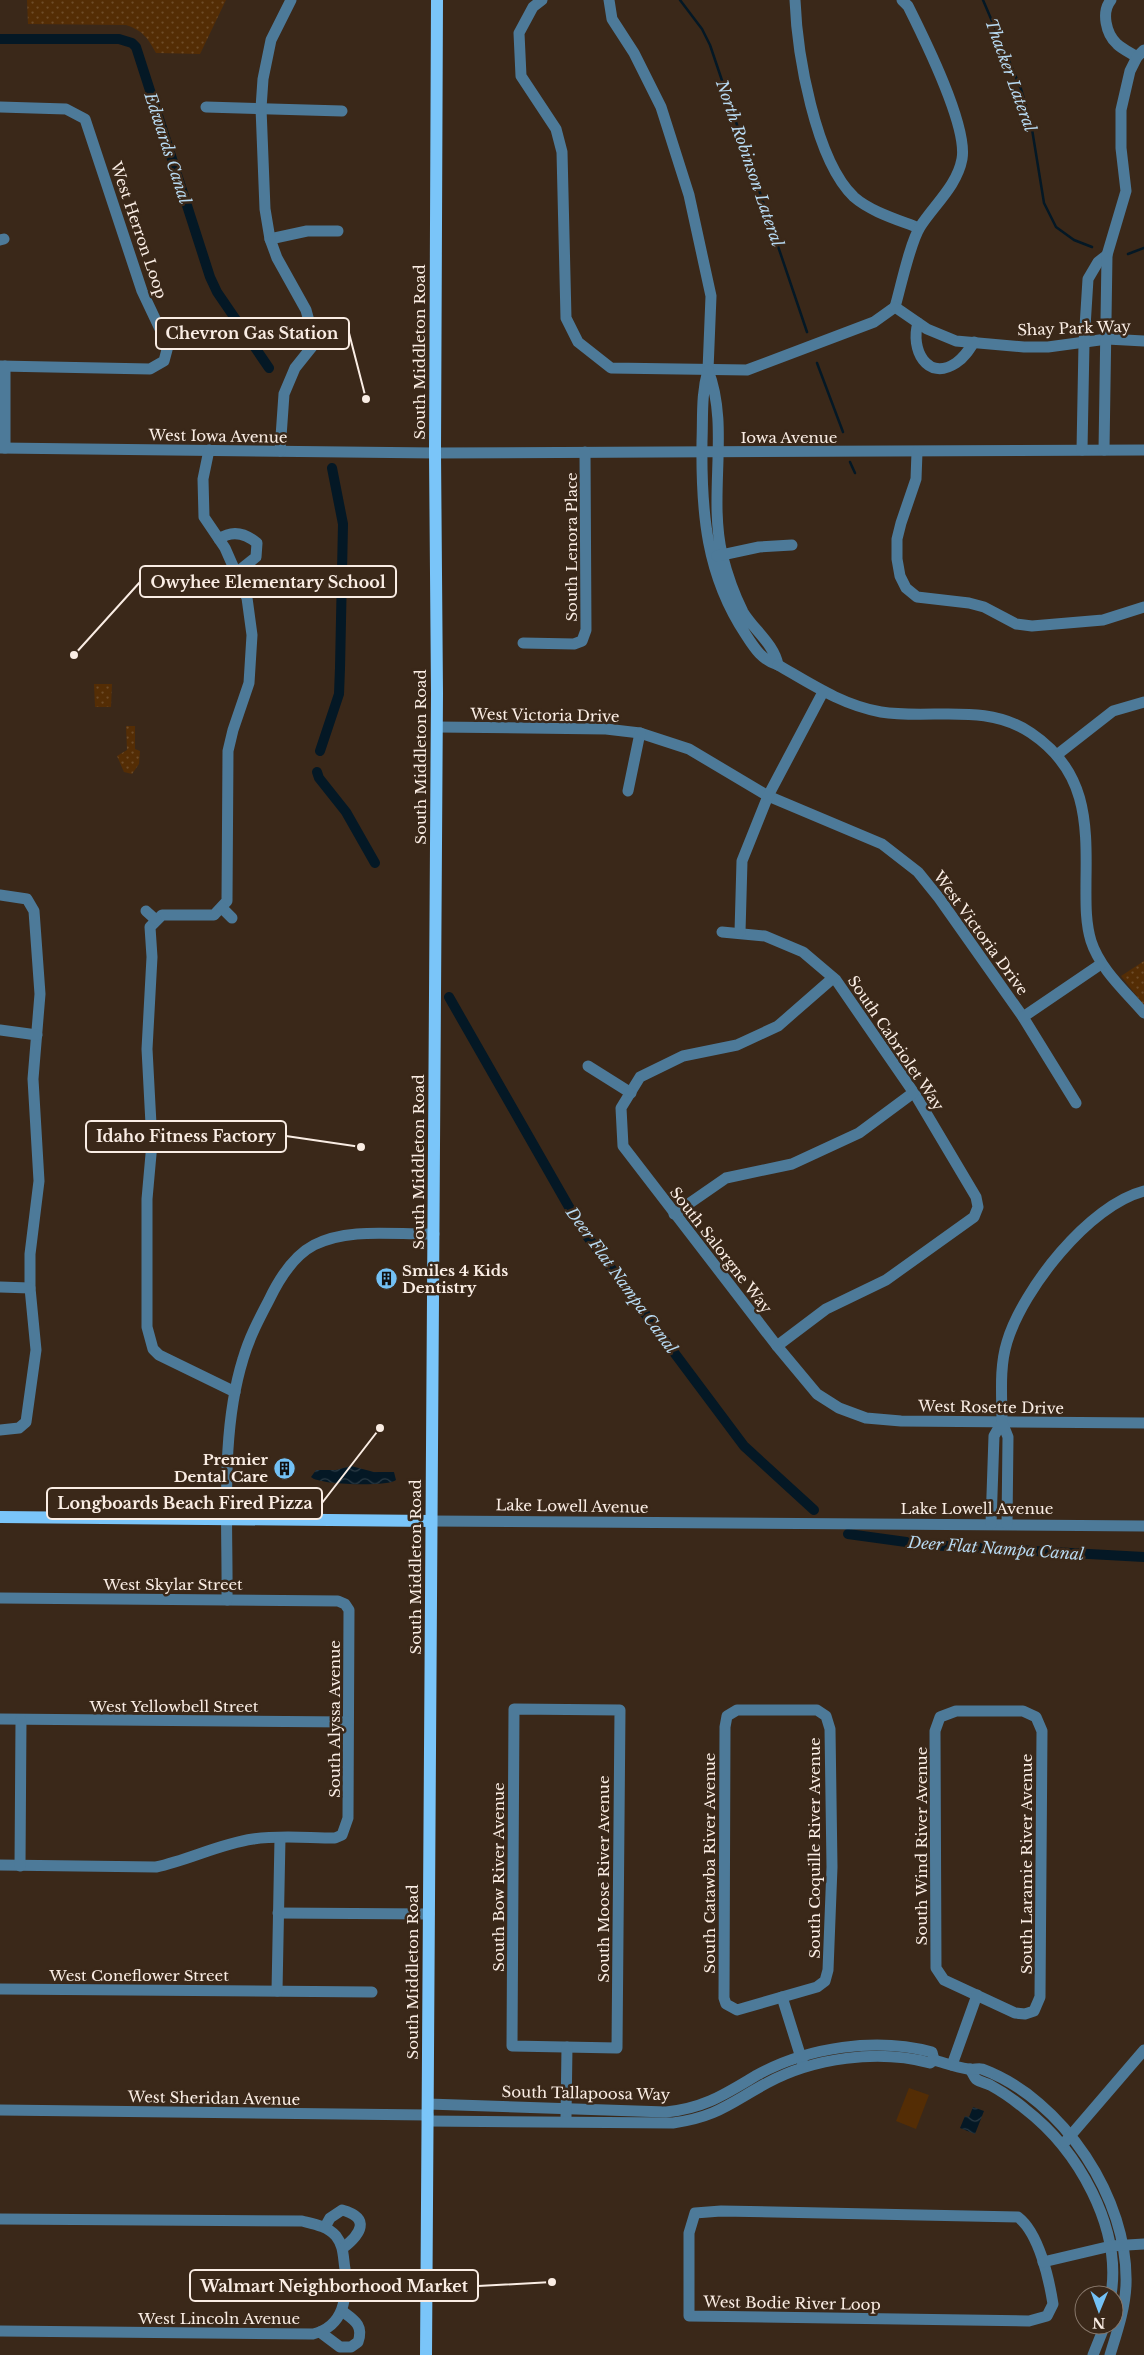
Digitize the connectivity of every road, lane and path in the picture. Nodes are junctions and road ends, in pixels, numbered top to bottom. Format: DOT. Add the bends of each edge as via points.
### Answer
graph roads {
  1 [pos="291,0"];
  2 [pos="437,0"];
  3 [pos="542,0"];
  4 [pos="609,0"];
  5 [pos="795,0"];
  6 [pos="902,0"];
  7 [pos="1111,0"];
  8 [pos="1140,54"];
  9 [pos="0,107"];
  10 [pos="206,107"];
  11 [pos="260,108"];
  12 [pos="342,111"];
  13 [pos="919,228"];
  14 [pos="338,231"];
  15 [pos="270,239"];
  16 [pos="1107,255"];
  17 [pos="895,307"];
  18 [pos="918,323"];
  19 [pos="1107,339"];
  20 [pos="1144,341"];
  21 [pos="974,342"];
  22 [pos="1084,343"];
  23 [pos="2,366"];
  24 [pos="708,370"];
  25 [pos="2,448"];
  26 [pos="209,450"];
  27 [pos="1082,450"];
  28 [pos="1104,450"];
  29 [pos="1144,450"];
  30 [pos="280,451"];
  31 [pos="585,452"];
  32 [pos="917,452"];
  33 [pos="435,453"];
  34 [pos="702,453"];
  35 [pos="717,453"];
  36 [pos="219,539"];
  37 [pos="792,545"];
  38 [pos="722,555"];
  39 [pos="710,558"];
  40 [pos="236,573"];
  41 [pos="1144,607"];
  42 [pos="738,614"];
  43 [pos="523,643"];
  44 [pos="823,692"];
  45 [pos="1144,702"];
  46 [pos="437,727"];
  47 [pos="640,733"];
  48 [pos="1058,754"];
  49 [pos="628,791"];
  50 [pos="768,796"];
  51 [pos="0,895"];
  52 [pos="222,908"];
  53 [pos="146,911"];
  54 [pos="232,918"];
  55 [pos="156,920"];
  56 [pos="722,932"];
  57 [pos="740,932"];
  58 [pos="1101,964"];
  59 [pos="833,978"];
  60 [pos="1144,1013"];
  61 [pos="1023,1018"];
  62 [pos="0,1030"];
  63 [pos="37,1035"];
  64 [pos="588,1066"];
  65 [pos="630,1093"];
  66 [pos="913,1093"];
  67 [pos="1076,1103"];
  68 [pos="1144,1191"];
  69 [pos="674,1214"];
  70 [pos="434,1234"];
  71 [pos="0,1287"];
  72 [pos="30,1288"];
  73 [pos="777,1346"];
  74 [pos="235,1392"];
  75 [pos="839,1408"];
  76 [pos="1002,1422"];
  77 [pos="1144,1423"];
  78 [pos="0,1430"];
  79 [pos="0,1517"];
  80 [pos="228,1519"];
  81 [pos="432,1521"];
  82 [pos="992,1524"];
  83 [pos="1007,1524"];
  84 [pos="1144,1526"];
  85 [pos="0,1598"];
  86 [pos="227,1600"];
  87 [pos="345,1604"];
  88 [pos="514,1709"];
  89 [pos="727,1716"];
  90 [pos="1036,1717"];
  91 [pos="0,1720"];
  92 [pos="21,1720"];
  93 [pos="348,1722"];
  94 [pos="280,1838"];
  95 [pos="0,1865"];
  96 [pos="20,1866"];
  97 [pos="278,1913"];
  98 [pos="429,1914"];
  99 [pos="0,1989"];
  100 [pos="277,1991"];
  101 [pos="372,1992"];
  102 [pos="977,1995"];
  103 [pos="782,1997"];
  104 [pos="568,2047"];
  105 [pos="1144,2050"];
  106 [pos="802,2063"];
  107 [pos="952,2065"];
  108 [pos="0,2110"];
  109 [pos="428,2113"];
  110 [pos="566,2116"];
  111 [pos="1066,2141"];
  112 [pos="0,2219"];
  113 [pos="325,2227"];
  114 [pos="1144,2244"];
  115 [pos="1116,2245"];
  116 [pos="343,2248"];
  117 [pos="1043,2262"];
  118 [pos="1113,2285"];
  119 [pos="342,2311"];
  120 [pos="0,2331"];
  121 [pos="320,2332"];
  122 [pos="1101,2335"];
  123 [pos="426,2355"];
  124 [pos="1093,2355"];
  125 [pos="1110,2355"];
  1 -- 11 [label="street" via="271,40"];
  2 -- 33 [label="main road, South Middleton Road"];
  3 -- 24 [label="street" via="533,7 518,33 521,76 556,129 562,152 566,318 578,342 611,368"];
  4 -- 24 [label="street" via="612,19 634,53 661,107 688,195 711,296"];
  5 -- 13 [label="street" via="807,87 837,175 855,198"];
  6 -- 13 [label="street" via="936,63 961,137 962,158 955,179"];
  7 -- 8 [label="street" via="1105,17 1108,30 1116,44"];
  8 -- 16 [label="street" via="1130,71 1121,110 1126,191"];
  9 -- 23 [label="street, West Herron Loop" via="66,108 86,119 142,291 168,346 164,361 150,369"];
  10 -- 11 [label="street"];
  11 -- 12 [label="street"];
  11 -- 15 [label="street" via="264,209"];
  13 -- 17 [label="street"];
  14 -- 15 [label="street" via="307,231"];
  15 -- 30 [label="street" via="306,310 315,343 295,368 284,394"];
  16 -- 19 [label="street"];
  16 -- 22 [label="street" via="1098,262 1088,279"];
  17 -- 18 [label="street, Shay Park Way"];
  17 -- 24 [label="street" via="874,322 747,370"];
  18 -- 21 [label="street, Shay Park Way" via="956,341"];
  18 -- 21 [label="street" via="916,348 923,360 933,366 954,365"];
  19 -- 20 [label="street, Shay Park Way"];
  19 -- 22 [label="street, Shay Park Way"];
  19 -- 28 [label="street"];
  21 -- 22 [label="street, Shay Park Way" via="1024,347"];
  22 -- 27 [label="street"];
  23 -- 25 [label="street"];
  24 -- 34 [label="street" via="702,391"];
  24 -- 35 [label="street" via="716,390"];
  25 -- 26 [label="street, West Iowa Avenue"];
  26 -- 30 [label="street, West Iowa Avenue"];
  26 -- 36 [label="street" via="203,479 204,517"];
  27 -- 28 [label="street, Iowa Avenue"];
  27 -- 32 [label="street, Iowa Avenue"];
  28 -- 29 [label="street, Iowa Avenue"];
  30 -- 33 [label="street, West Iowa Avenue"];
  31 -- 33 [label="street, Iowa Avenue"];
  31 -- 34 [label="street, Iowa Avenue"];
  31 -- 43 [label="street, South Lenora Place" via="586,630 582,641 574,644"];
  32 -- 35 [label="street, Iowa Avenue"];
  32 -- 41 [label="street" via="916,479 901,523 897,559 906,588 917,596 969,603 1016,624 1032,626 1103,620"];
  33 -- 46 [label="main road, South Middleton Road"];
  34 -- 35 [label="street, Iowa Avenue"];
  34 -- 39 [label="street"];
  35 -- 38 [label="street" via="716,496"];
  36 -- 40 [label="street"];
  36 -- 40 [label="street" via="227,534 247,534 257,543 256,557"];
  37 -- 38 [label="street" via="759,546"];
  38 -- 39 [label="street"];
  38 -- 42 [label="street"];
  39 -- 42 [label="street" via="720,591"];
  40 -- 52 [label="street" via="247,598 252,635 249,683 228,751 227,901"];
  42 -- 44 [label="street" via="766,661"];
  44 -- 48 [label="street" via="852,704 888,713 989,715 1031,732"];
  44 -- 50 [label="street"];
  45 -- 48 [label="street" via="1113,712"];
  46 -- 47 [label="street, West Victoria Drive" via="606,729"];
  46 -- 70 [label="main road, South Middleton Road"];
  47 -- 49 [label="street"];
  47 -- 50 [label="street, West Victoria Drive" via="689,749"];
  48 -- 58 [label="street" via="1073,780 1085,818 1086,912 1090,940"];
  50 -- 57 [label="street" via="742,861"];
  50 -- 61 [label="street, West Victoria Drive" via="882,844 918,872"];
  51 -- 63 [label="street" via="27,899 34,911 40,994"];
  52 -- 54 [label="street"];
  52 -- 55 [label="street" via="214,915 162,914"];
  53 -- 55 [label="street"];
  55 -- 74 [label="street" via="150,927 152,957 147,1049 152,1143 147,1199 147,1327 159,1355"];
  56 -- 57 [label="street, South Cabriolet Way"];
  57 -- 59 [label="street, South Cabriolet Way" via="765,936 803,952"];
  58 -- 60 [label="street"];
  58 -- 61 [label="street"];
  59 -- 65 [label="street, South Salorgne Way" via="778,1026 737,1044 683,1056 640,1077"];
  59 -- 66 [label="street, South Cabriolet Way"];
  61 -- 67 [label="street, West Victoria Drive"];
  62 -- 63 [label="street"];
  63 -- 72 [label="street" via="33,1079 39,1181 30,1254"];
  64 -- 65 [label="street"];
  65 -- 69 [label="street, South Salorgne Way" via="621,1108 623,1146"];
  66 -- 69 [label="street" via="858,1133 792,1164 726,1178"];
  66 -- 73 [label="street, South Cabriolet Way" via="976,1197 978,1207 974,1216 886,1280 826,1309"];
  68 -- 76 [label="street" via="1110,1207 1052,1260 1036,1282 1017,1313 1006,1343 1002,1365"];
  69 -- 73 [label="street, South Salorgne Way"];
  70 -- 74 [label="street" via="338,1236 306,1251 291,1263 262,1313 243,1358"];
  70 -- 81 [label="main road, South Middleton Road"];
  71 -- 72 [label="street"];
  72 -- 78 [label="street" via="36,1350 26,1422 19,1428"];
  73 -- 75 [label="street, South Salorgne Way" via="817,1394"];
  74 -- 80 [label="street" via="229,1435"];
  75 -- 76 [label="street, West Rosette Drive" via="875,1418"];
  76 -- 77 [label="street, West Rosette Drive"];
  76 -- 82 [label="street" via="994,1436"];
  76 -- 83 [label="street" via="1008,1437"];
  79 -- 80 [label="main road, Lake Lowell Avenue"];
  80 -- 81 [label="main road, Lake Lowell Avenue"];
  80 -- 86 [label="street"];
  81 -- 82 [label="street, Lake Lowell Avenue"];
  81 -- 98 [label="main road, South Middleton Road"];
  82 -- 83 [label="street, Lake Lowell Avenue"];
  83 -- 84 [label="street, Lake Lowell Avenue"];
  85 -- 86 [label="street, West Skylar Street"];
  86 -- 87 [label="street, West Skylar Street" via="338,1601"];
  87 -- 93 [label="street, South Alyssa Avenue" via="349,1610"];
  88 -- 104 [label="street, South Bow River Avenue" via="512,2046"];
  88 -- 104 [label="street, South Moose River Avenue" via="620,1710 617,2048"];
  89 -- 103 [label="street, South Catawba River Avenue" via="724,1998 731,2008 744,2009"];
  89 -- 103 [label="street, South Coquille River Avenue" via="737,1710 817,1710 826,1716 830,1729 832,1859 828,1970 824,1981 817,1987"];
  90 -- 102 [label="street, South Laramie River Avenue" via="1042,1732 1040,1997 1034,2010 1025,2014 1015,2013"];
  90 -- 102 [label="street, South Wind River Avenue" via="1023,1711 956,1711 940,1717 935,1731 936,1968 939,1975"];
  91 -- 92 [label="street, West Yellowbell Street"];
  92 -- 93 [label="street, West Yellowbell Street"];
  92 -- 96 [label="street"];
  93 -- 94 [label="street, South Alyssa Avenue" via="348,1818 342,1834 334,1838"];
  94 -- 96 [label="street" via="226,1845 156,1867"];
  94 -- 97 [label="street"];
  95 -- 96 [label="street"];
  97 -- 98 [label="street"];
  97 -- 100 [label="street"];
  98 -- 109 [label="main road, South Middleton Road"];
  99 -- 100 [label="street, West Coneflower Street"];
  100 -- 101 [label="street, West Coneflower Street"];
  102 -- 107 [label="street"];
  103 -- 106 [label="street"];
  104 -- 110 [label="street"];
  105 -- 111 [label="street"];
  106 -- 107 [label="street, South Tallapoosa Way" via="878,2057 930,2063 934,2060"];
  106 -- 110 [label="street, South Tallapoosa Way" via="709,2116 694,2120 658,2123"];
  107 -- 111 [label="street, South Tallapoosa Way" via="970,2070 980,2068 1002,2079 1051,2114"];
  108 -- 109 [label="street, West Sheridan Avenue"];
  109 -- 110 [label="street, South Tallapoosa Way"];
  109 -- 110 [label="street, South Tallapoosa Way"];
  109 -- 123 [label="main road, South Middleton Road"];
  111 -- 115 [label="street, South Tallapoosa Way" via="1094,2170 1110,2199"];
  112 -- 113 [label="street" via="302,2221"];
  113 -- 116 [label="street"];
  113 -- 116 [label="street" via="330,2218 342,2210 355,2214 360,2230 357,2237"];
  114 -- 115 [label="street"];
  115 -- 117 [label="street"];
  115 -- 118 [label="street, South Tallapoosa Way"];
  115 -- 125 [label="street, South Tallapoosa Way" via="1125,2260 1126,2286 1124,2306"];
  116 -- 119 [label="street" via="346,2288"];
  117 -- 117 [label="street, West Bodie River Loop" via="1053,2304 1047,2316 1030,2321 689,2316 689,2233 695,2213 1018,2217 1027,2224"];
  119 -- 121 [label="street, West Lincoln Avenue" via="334,2323"];
  119 -- 121 [label="street" via="359,2324 358,2342 352,2347 340,2347"];
  120 -- 121 [label="street, West Lincoln Avenue" via="292,2335"];
  122 -- 124 [label="street"];
}
